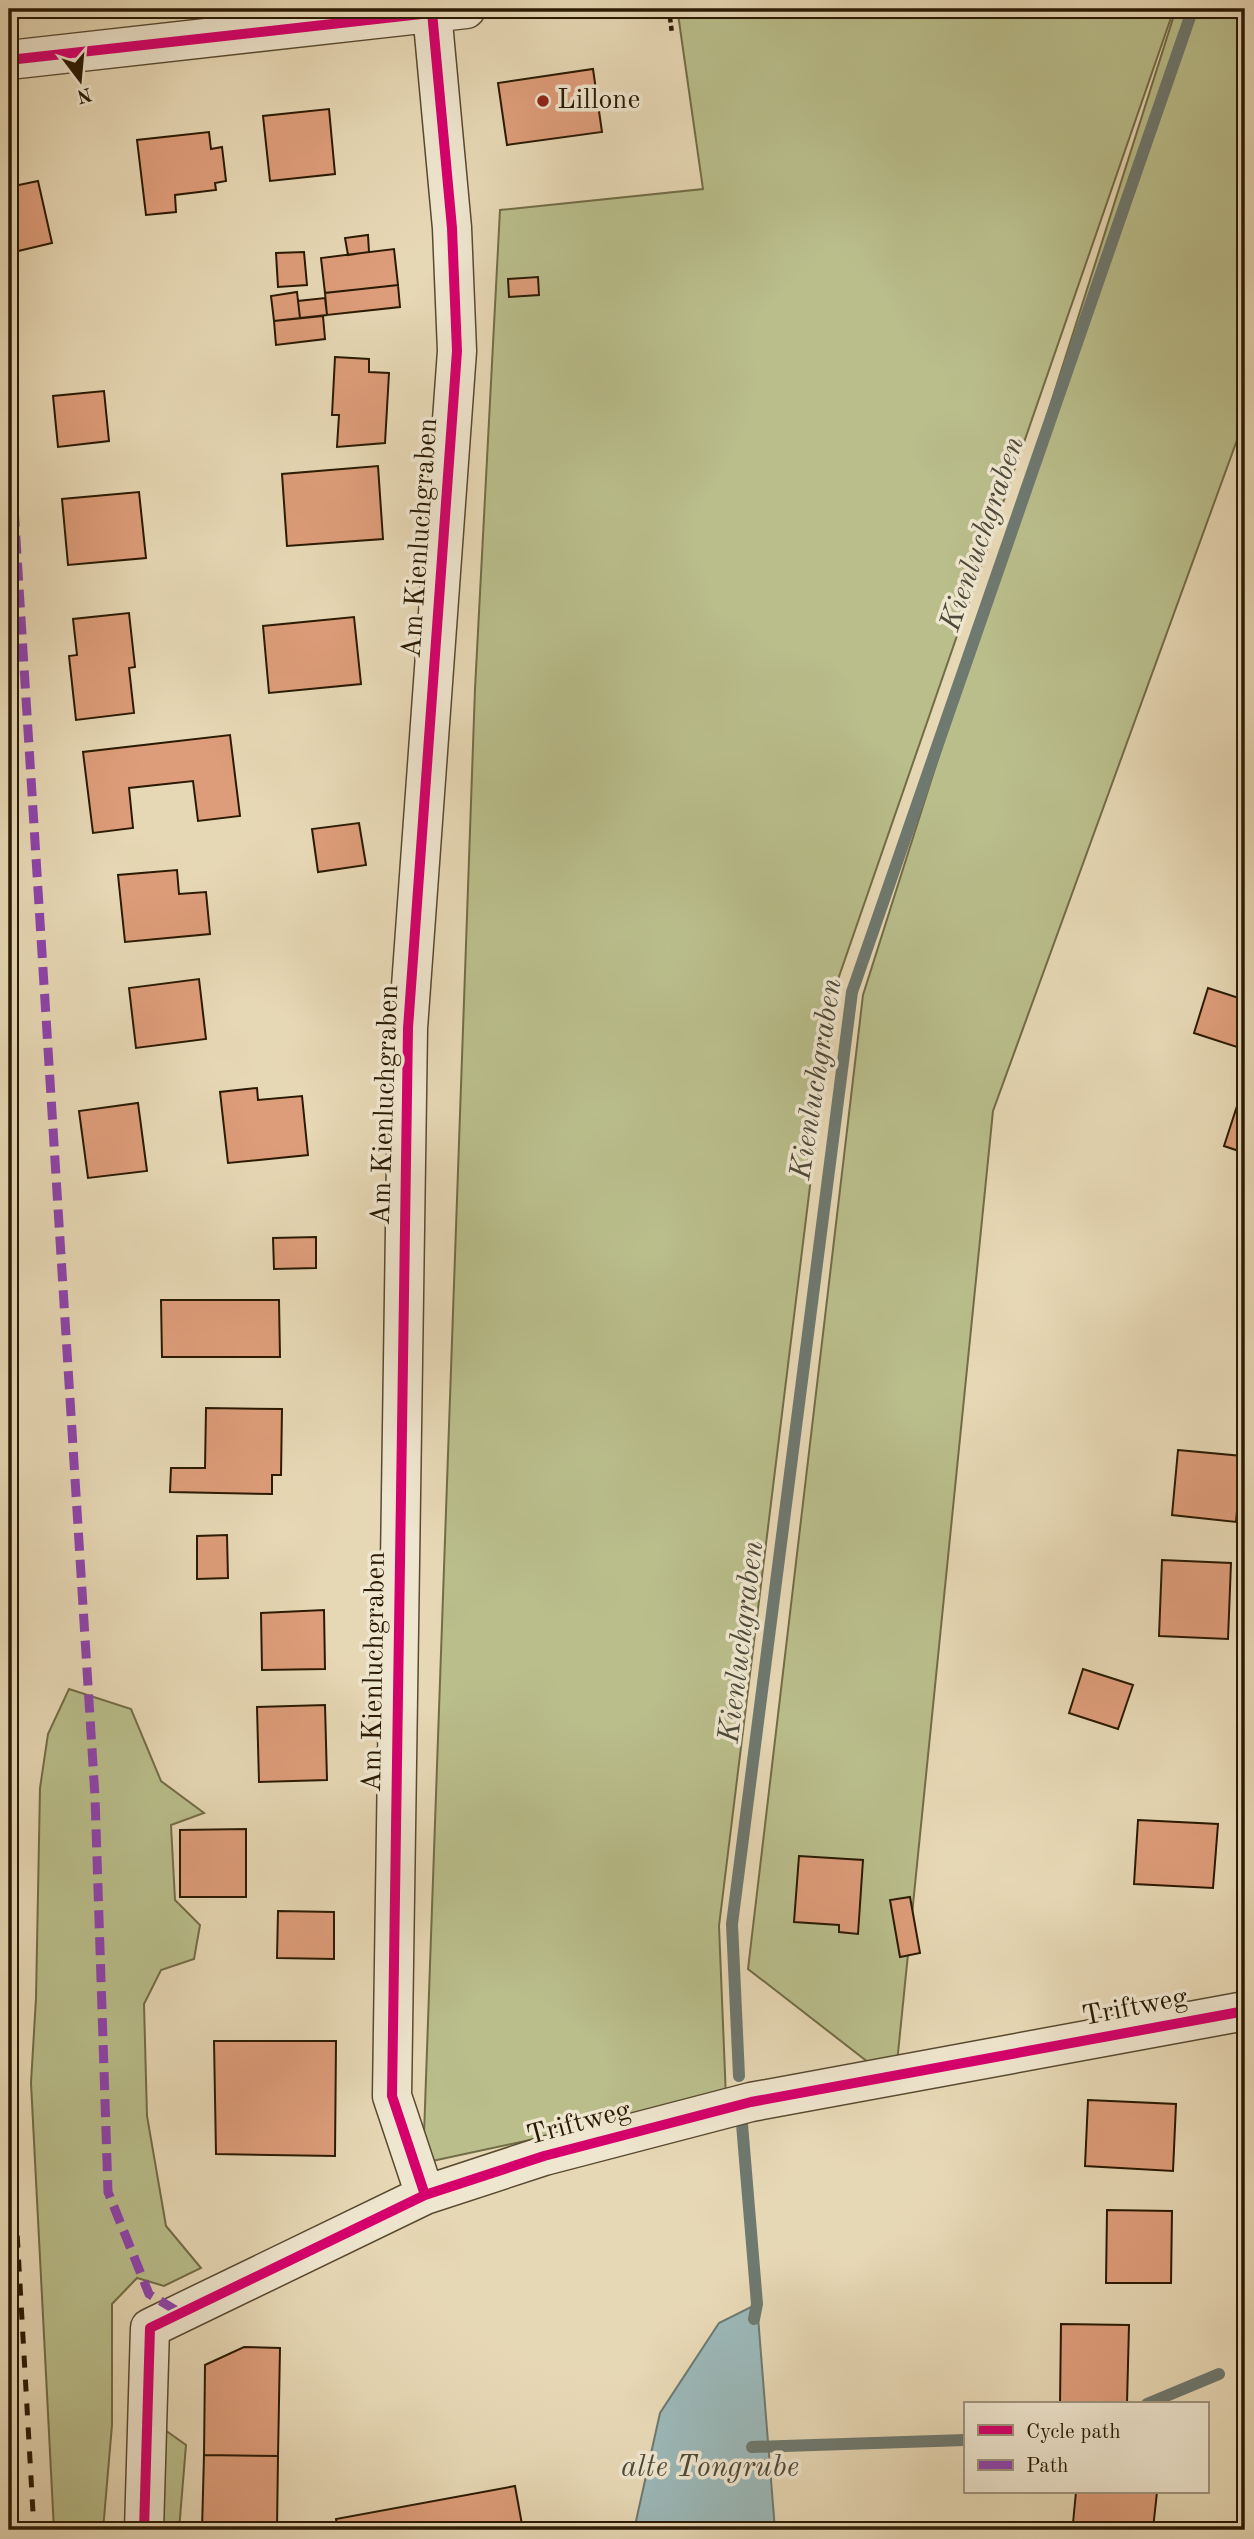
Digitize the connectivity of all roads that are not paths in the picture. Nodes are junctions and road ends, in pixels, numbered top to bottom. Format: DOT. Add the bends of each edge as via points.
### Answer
graph roads {
  1 [pos="449,10"];
  2 [pos="9,60"];
  3 [pos="1245,2011"];
  4 [pos="425,2195"];
  5 [pos="144,2530"];
  1 -- 2 [label="street"];
  1 -- 4 [label="street, Am Kienluchgraben" via="457,351 408,1028 392,2096"];
  3 -- 4 [label="street, Triftweg" via="751,2102 544,2156"];
  4 -- 5 [label="street, Triftweg" via="150,2328"];
}
